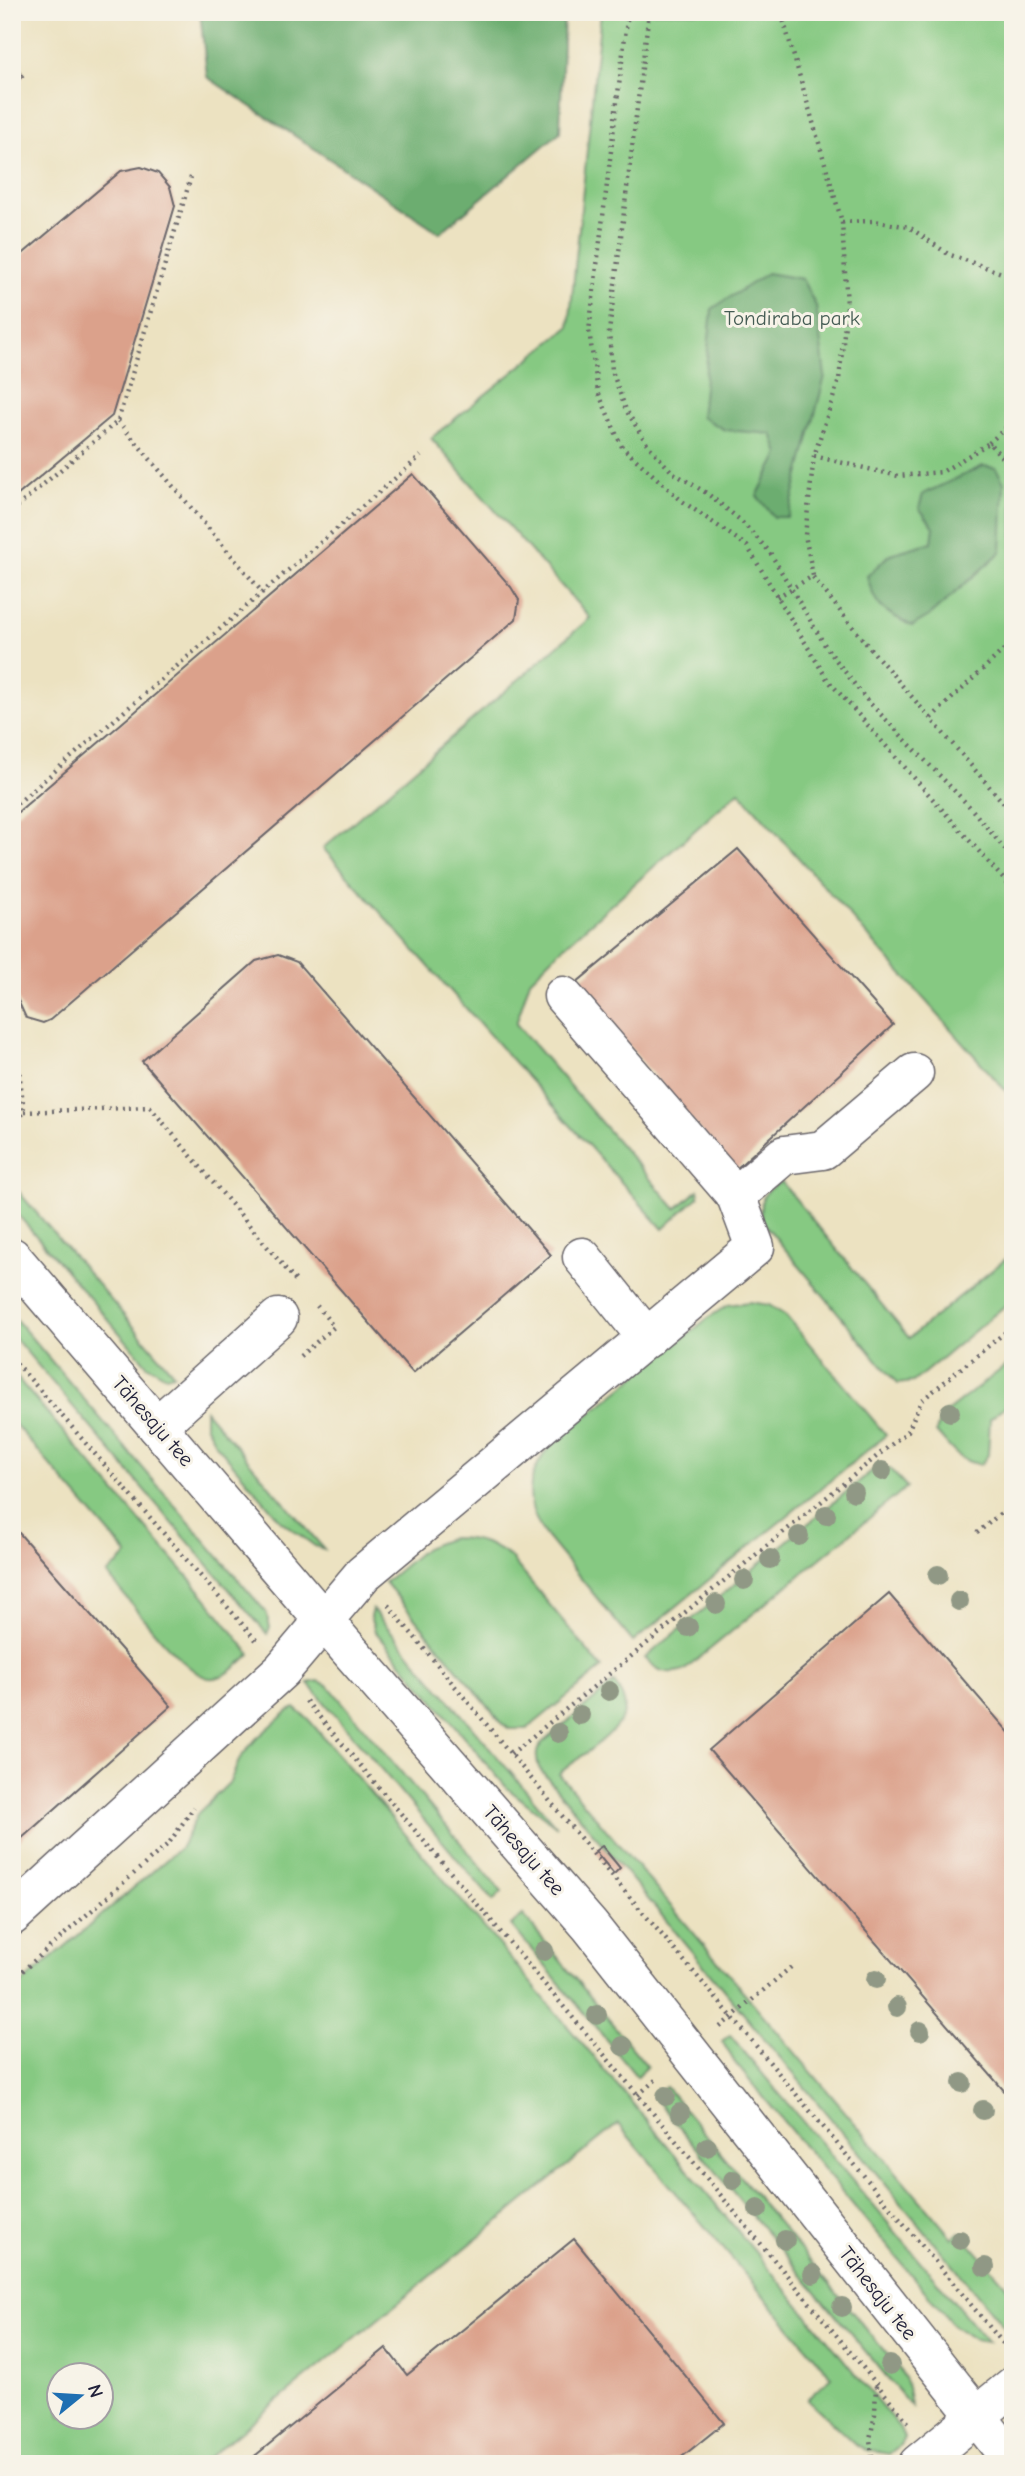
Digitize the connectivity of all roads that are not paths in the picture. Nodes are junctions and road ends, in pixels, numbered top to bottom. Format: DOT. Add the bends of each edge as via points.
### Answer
graph roads {
  1 [pos="563,996"];
  2 [pos="915,1073"];
  3 [pos="736,1196"];
  4 [pos="12,1257"];
  5 [pos="582,1257"];
  6 [pos="278,1318"];
  7 [pos="647,1338"];
  8 [pos="157,1426"];
  9 [pos="323,1620"];
  10 [pos="12,1916"];
  11 [pos="1013,2386"];
  12 [pos="976,2418"];
  13 [pos="925,2457"];
  14 [pos="1013,2462"];
  1 -- 3 [label="street"];
  2 -- 3 [label="street" via="823,1150 784,1154"];
  3 -- 7 [label="street" via="755,1248"];
  4 -- 8 [label="street, Tähesaju tee"];
  5 -- 7 [label="street"];
  6 -- 8 [label="street"];
  7 -- 9 [label="street" via="363,1574"];
  8 -- 9 [label="street, Tähesaju tee"];
  9 -- 10 [label="street" via="282,1670"];
  9 -- 12 [label="street, Tähesaju tee" via="590,1926"];
  11 -- 12 [label="street"];
  12 -- 13 [label="street"];
  12 -- 14 [label="street, Tähesaju tee"];
}
